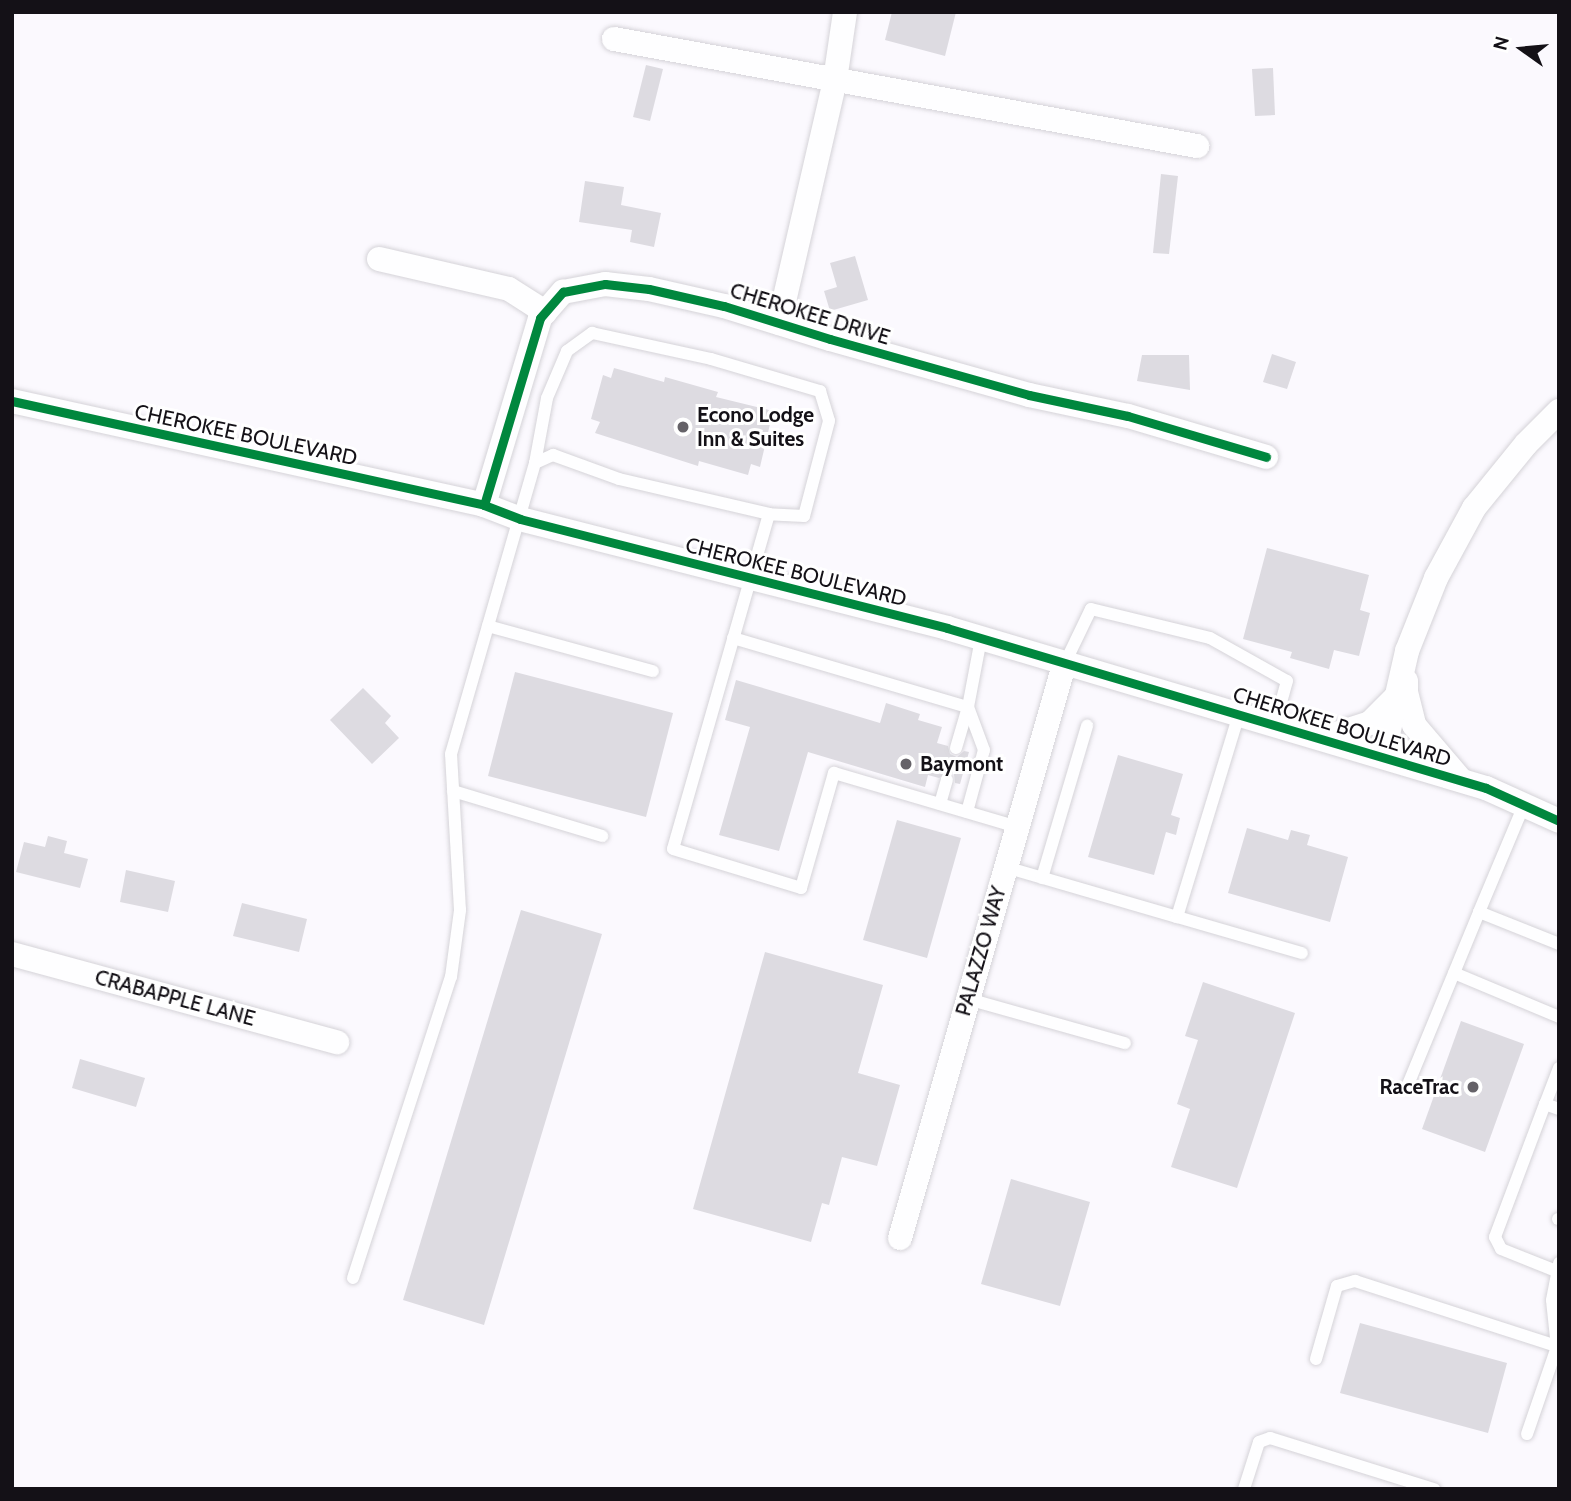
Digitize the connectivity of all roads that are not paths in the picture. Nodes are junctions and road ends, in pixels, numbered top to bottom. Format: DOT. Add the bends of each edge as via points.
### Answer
graph roads {
  1 [pos="845,12"];
  2 [pos="614,39"];
  3 [pos="835,80"];
  4 [pos="1197,146"];
  5 [pos="379,259"];
  6 [pos="545,312"];
  7 [pos="779,323"];
  8 [pos="12,401"];
  9 [pos="1559,411"];
  10 [pos="1266,457"];
  11 [pos="535,463"];
  12 [pos="484,505"];
  13 [pos="769,514"];
  14 [pos="520,519"];
  15 [pos="750,578"];
  16 [pos="488,626"];
  17 [pos="733,638"];
  18 [pos="981,639"];
  19 [pos="1407,651"];
  20 [pos="1064,665"];
  21 [pos="653,671"];
  22 [pos="1397,697"];
  23 [pos="968,707"];
  24 [pos="1239,714"];
  25 [pos="1275,724"];
  26 [pos="1087,726"];
  27 [pos="1324,738"];
  28 [pos="956,748"];
  29 [pos="1383,756"];
  30 [pos="947,780"];
  31 [pos="1461,781"];
  32 [pos="453,791"];
  33 [pos="940,804"];
  34 [pos="1524,805"];
  35 [pos="967,812"];
  36 [pos="1559,821"];
  37 [pos="1017,827"];
  38 [pos="602,836"];
  39 [pos="1005,867"];
  40 [pos="1042,878"];
  41 [pos="1479,912"];
  42 [pos="1177,917"];
  43 [pos="1559,944"];
  44 [pos="1302,953"];
  45 [pos="12,954"];
  46 [pos="1454,973"];
  47 [pos="968,999"];
  48 [pos="1559,1017"];
  49 [pos="337,1042"];
  50 [pos="1125,1043"];
  51 [pos="1559,1068"];
  52 [pos="1407,1087"];
  53 [pos="1545,1104"];
  54 [pos="1559,1109"];
  55 [pos="900,1238"];
  56 [pos="1557,1267"];
  57 [pos="353,1278"];
  58 [pos="1558,1347"];
  59 [pos="1316,1359"];
  60 [pos="1527,1434"];
  61 [pos="1244,1489"];
  62 [pos="1434,1489"];
  1 -- 3 [label="street"];
  2 -- 3 [label="street"];
  3 -- 4 [label="street"];
  3 -- 7 [label="street"];
  5 -- 6 [label="street" via="509,289"];
  6 -- 7 [label="street, CHEROKEE DRIVE" via="563,292 604,284 649,289"];
  6 -- 12 [label="street, CHEROKEE DRIVE"];
  7 -- 10 [label="street, CHEROKEE DRIVE"];
  8 -- 12 [label="street, CHEROKEE BOULEVARD"];
  9 -- 19 [label="street" via="1474,508 1436,578"];
  11 -- 13 [label="lane" via="553,455 620,479"];
  11 -- 13 [label="lane" via="547,398 568,351 592,333 711,359 820,391 829,421 804,516"];
  11 -- 14 [label="lane"];
  12 -- 14 [label="street, CHEROKEE BOULEVARD"];
  13 -- 15 [label="lane"];
  14 -- 15 [label="street, CHEROKEE BOULEVARD"];
  14 -- 16 [label="lane"];
  15 -- 17 [label="lane"];
  15 -- 18 [label="street, CHEROKEE BOULEVARD"];
  16 -- 21 [label="lane"];
  16 -- 32 [label="lane" via="451,754"];
  17 -- 23 [label="lane"];
  17 -- 33 [label="lane" via="673,849 801,888 834,774"];
  18 -- 20 [label="street, CHEROKEE BOULEVARD"];
  18 -- 23 [label="lane"];
  19 -- 22 [label="street"];
  19 -- 31 [label="street" via="1406,692 1415,725"];
  20 -- 24 [label="street, CHEROKEE BOULEVARD"];
  20 -- 25 [label="lane" via="1091,609 1210,638 1287,681"];
  20 -- 37 [label="street, PALAZZO WAY"];
  22 -- 27 [label="street" via="1370,723"];
  22 -- 29 [label="street"];
  23 -- 28 [label="lane"];
  23 -- 35 [label="lane" via="984,750"];
  24 -- 25 [label="street, CHEROKEE BOULEVARD"];
  24 -- 42 [label="lane"];
  25 -- 27 [label="street, CHEROKEE BOULEVARD"];
  26 -- 40 [label="lane"];
  27 -- 29 [label="street, CHEROKEE BOULEVARD"];
  29 -- 31 [label="street, CHEROKEE BOULEVARD"];
  30 -- 33 [label="lane"];
  31 -- 34 [label="street, CHEROKEE BOULEVARD"];
  32 -- 38 [label="lane"];
  32 -- 57 [label="lane" via="460,909 451,977"];
  33 -- 35 [label="lane"];
  34 -- 36 [label="street, CHEROKEE BOULEVARD"];
  34 -- 41 [label="lane"];
  35 -- 37 [label="lane"];
  37 -- 39 [label="street, PALAZZO WAY"];
  39 -- 40 [label="lane"];
  39 -- 47 [label="street, PALAZZO WAY"];
  40 -- 42 [label="lane"];
  41 -- 43 [label="lane"];
  41 -- 46 [label="lane"];
  42 -- 44 [label="lane"];
  45 -- 49 [label="street, CRABAPPLE LANE"];
  46 -- 48 [label="lane"];
  46 -- 52 [label="lane"];
  47 -- 50 [label="lane"];
  47 -- 55 [label="street, PALAZZO WAY"];
  51 -- 53 [label="lane"];
  53 -- 54 [label="lane"];
  53 -- 56 [label="lane" via="1537,1145 1515,1203 1495,1237 1501,1249"];
  56 -- 58 [label="lane" via="1552,1300"];
  58 -- 59 [label="lane" via="1355,1280 1337,1286"];
  58 -- 60 [label="lane"];
  61 -- 62 [label="lane" via="1258,1442 1270,1438"];
}
